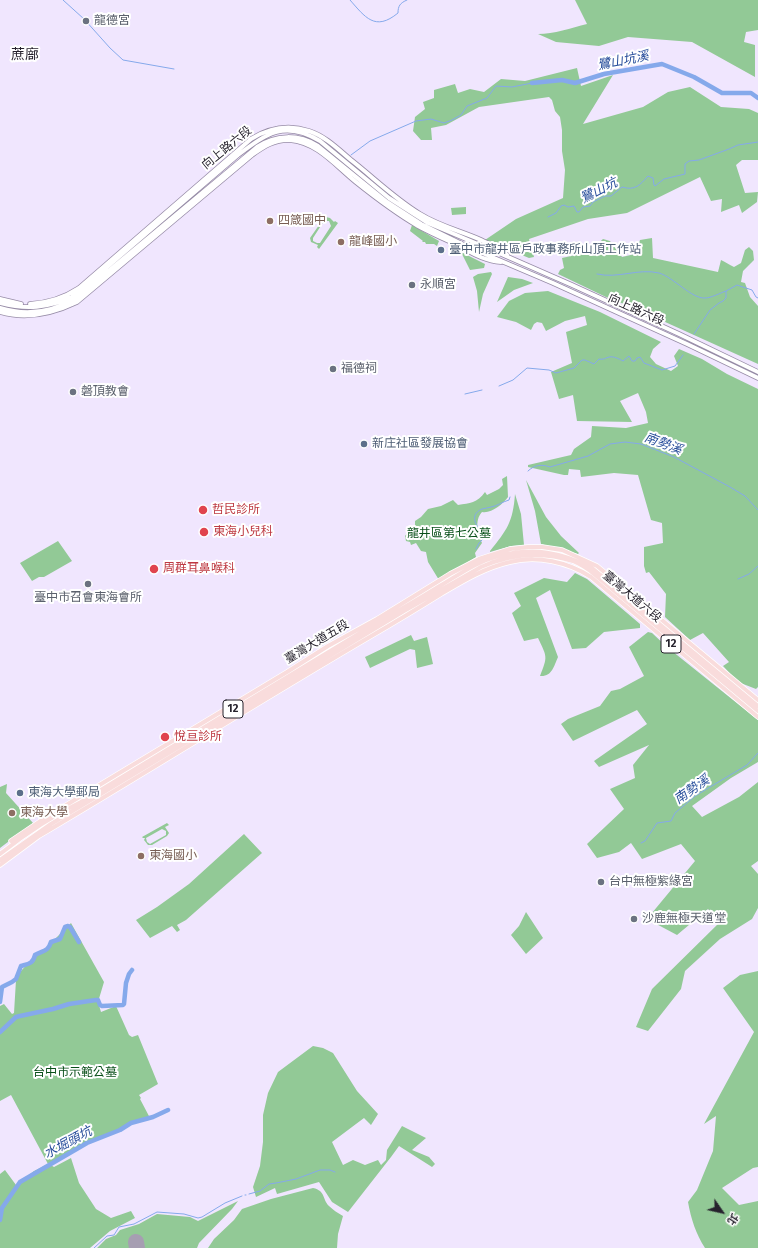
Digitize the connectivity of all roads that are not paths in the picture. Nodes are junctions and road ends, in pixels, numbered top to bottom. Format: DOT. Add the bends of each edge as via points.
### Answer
graph roads {
  1 [pos="0,299"];
  2 [pos="0,303"];
  3 [pos="58,305"];
  4 [pos="0,308"];
  5 [pos="0,312"];
  6 [pos="758,372"];
  7 [pos="758,378"];
  8 [pos="584,567"];
  9 [pos="595,567"];
  10 [pos="584,572"];
  11 [pos="758,700"];
  12 [pos="758,706"];
  13 [pos="758,711"];
  14 [pos="758,717"];
  15 [pos="63,809"];
  16 [pos="69,816"];
  17 [pos="0,850"];
  18 [pos="0,854"];
  19 [pos="0,860"];
  20 [pos="0,865"];
  1 -- 3 [label="main road" via="26,304"];
  2 -- 3 [label="main road" via="27,307"];
  3 -- 4 [label="main road" via="41,311 23,312"];
  3 -- 5 [label="main road" via="47,314 28,316"];
  3 -- 6 [label="main road, 向上路六段" via="80,291 238,155 269,134 292,131 311,135 389,198 428,223 511,258"];
  3 -- 7 [label="main road, 向上路六段" via="82,293 257,147 281,137 297,138 314,143 387,202 421,224"];
  8 -- 13 [label="main road, 臺灣大道六段 / 12"];
  8 -- 16 [label="main road, 臺灣大道五段 / 12" via="574,561 531,555 509,557 481,567 256,699"];
  9 -- 11 [label="main road, 臺灣大道六段 / 12"];
  9 -- 12 [label="main road, 臺灣大道六段 / 12"];
  9 -- 15 [label="main road, 臺灣大道五段 / 12" via="568,556 537,551 497,556 472,567 81,802"];
  10 -- 14 [label="main road, 臺灣大道六段 / 12"];
  10 -- 16 [label="main road, 臺灣大道五段 / 12" via="551,561 532,559 510,562 477,574"];
  15 -- 17 [label="main road, 12" via="34,825"];
  15 -- 18 [label="main road, 12"];
  16 -- 19 [label="main road, 12" via="28,839"];
  16 -- 20 [label="main road, 12"];
}
